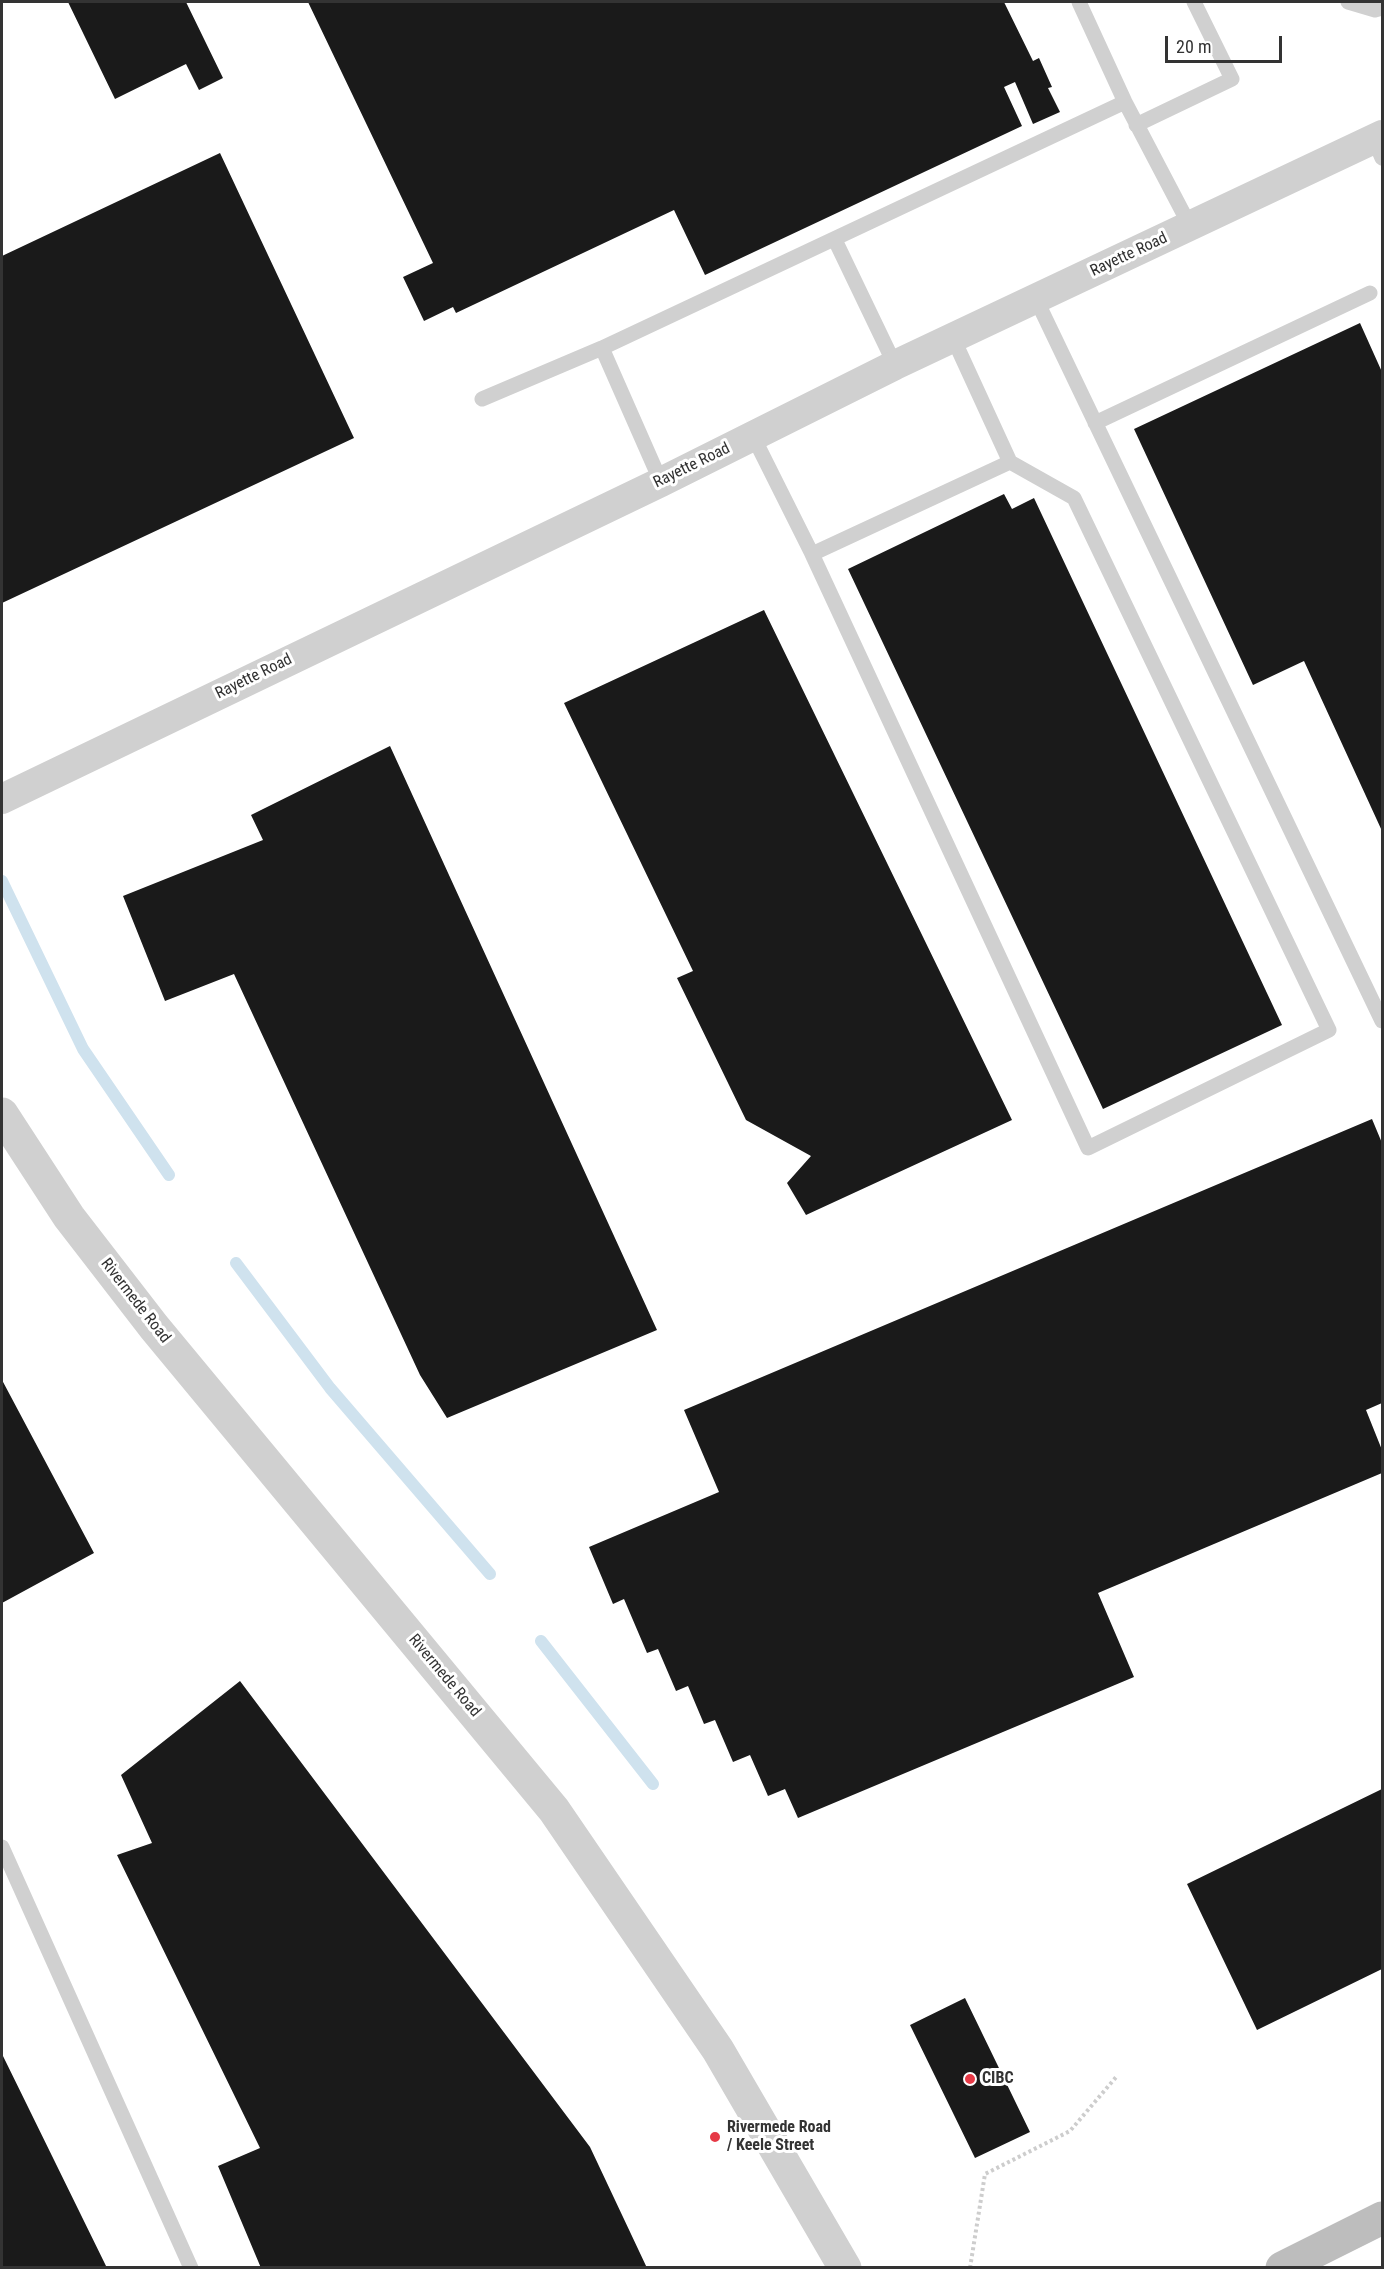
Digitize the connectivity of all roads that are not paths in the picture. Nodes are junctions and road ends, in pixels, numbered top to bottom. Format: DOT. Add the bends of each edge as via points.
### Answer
graph roads {
  1 [pos="1079,2"];
  2 [pos="1194,2"];
  3 [pos="1348,2"];
  4 [pos="1383,8"];
  5 [pos="1125,102"];
  6 [pos="1136,125"];
  7 [pos="1380,144"];
  8 [pos="1190,226"];
  9 [pos="835,240"];
  10 [pos="1370,293"];
  11 [pos="1036,299"];
  12 [pos="954,340"];
  13 [pos="602,348"];
  14 [pos="895,366"];
  15 [pos="483,399"];
  16 [pos="1095,423"];
  17 [pos="753,436"];
  18 [pos="1011,462"];
  19 [pos="661,482"];
  20 [pos="812,554"];
  21 [pos="2,799"];
  22 [pos="1383,1021"];
  23 [pos="2,1114"];
  24 [pos="2,1847"];
  25 [pos="1383,2218"];
  26 [pos="191,2268"];
  27 [pos="845,2268"];
  28 [pos="1282,2268"];
  1 -- 5 [label="lane"];
  2 -- 6 [label="lane" via="1233,79"];
  3 -- 4 [label="lane" via="1375,10"];
  5 -- 6 [label="lane"];
  5 -- 9 [label="lane"];
  6 -- 8 [label="lane"];
  7 -- 8 [label="street, Rayette Road"];
  8 -- 11 [label="street, Rayette Road"];
  9 -- 13 [label="lane"];
  9 -- 14 [label="lane"];
  10 -- 16 [label="lane"];
  11 -- 12 [label="street, Rayette Road"];
  11 -- 16 [label="lane"];
  12 -- 14 [label="street, Rayette Road"];
  12 -- 18 [label="lane"];
  13 -- 15 [label="lane"];
  13 -- 19 [label="lane"];
  14 -- 17 [label="street, Rayette Road"];
  16 -- 22 [label="lane"];
  17 -- 19 [label="street, Rayette Road"];
  17 -- 20 [label="lane"];
  18 -- 20 [label="lane"];
  18 -- 20 [label="lane" via="1074,498 1329,1030 1088,1148"];
  19 -- 21 [label="street, Rayette Road"];
  23 -- 27 [label="street, Rivermede Road" via="69,1218 154,1328 554,1810 718,2050"];
  24 -- 26 [label="lane"];
  25 -- 28 [label="main road"];
}
